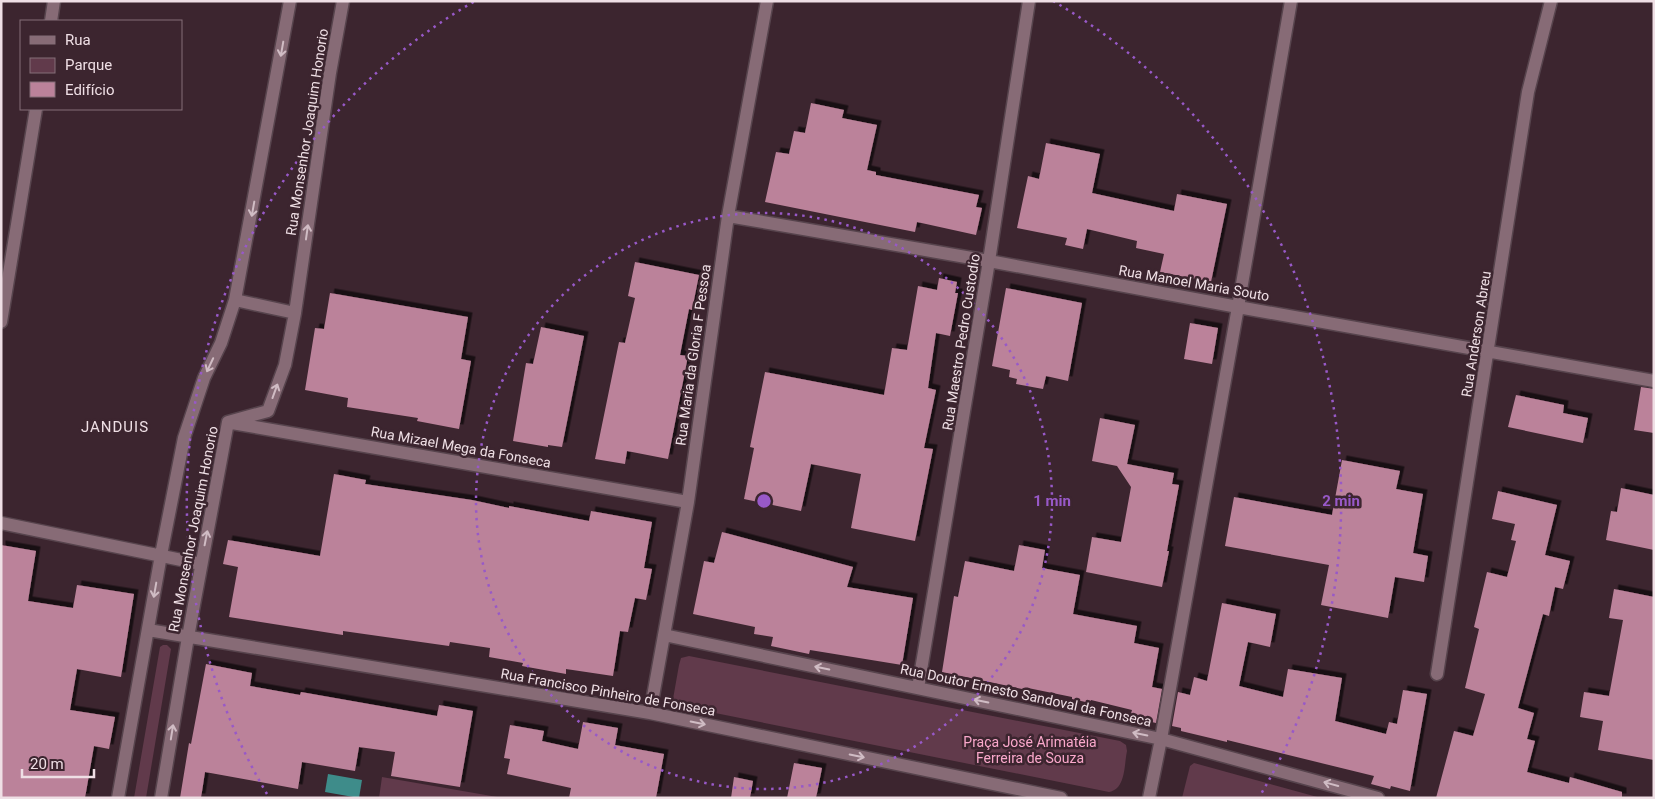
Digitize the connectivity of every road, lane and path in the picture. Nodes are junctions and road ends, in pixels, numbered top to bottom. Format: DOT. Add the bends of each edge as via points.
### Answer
graph roads {
  1 [pos="54,1"];
  2 [pos="290,1"];
  3 [pos="342,1"];
  4 [pos="767,1"];
  5 [pos="1029,1"];
  6 [pos="1291,1"];
  7 [pos="1551,1"];
  8 [pos="51,20"];
  9 [pos="36,110"];
  10 [pos="728,216"];
  11 [pos="989,261"];
  12 [pos="235,300"];
  13 [pos="1238,307"];
  14 [pos="295,312"];
  15 [pos="1,322"];
  16 [pos="1488,351"];
  17 [pos="1654,381"];
  18 [pos="228,422"];
  19 [pos="688,502"];
  20 [pos="1,523"];
  21 [pos="161,555"];
  22 [pos="201,564"];
  23 [pos="148,630"];
  24 [pos="664,635"];
  25 [pos="188,637"];
  26 [pos="1437,674"];
  27 [pos="918,688"];
  28 [pos="650,713"];
  29 [pos="1161,739"];
  30 [pos="118,798"];
  31 [pos="161,798"];
  32 [pos="1061,798"];
  33 [pos="1149,798"];
  34 [pos="1378,798"];
  1 -- 8 [label="street"];
  2 -- 12 [label="street, Rua Monsenhor Joaquim Honorio, one-way"];
  14 -- 3 [label="street, Rua Monsenhor Joaquim Honorio, one-way"];
  4 -- 10 [label="street, Rua Maria da Gloria F Pessoa"];
  5 -- 11 [label="street, Rua Maestro Pedro Custodio"];
  6 -- 13 [label="street"];
  7 -- 16 [label="street, Rua Anderson Abreu" via="1528,92"];
  9 -- 15 [label="street"];
  10 -- 11 [label="street, Rua Manoel Maria Souto"];
  10 -- 19 [label="street, Rua Maria da Gloria F Pessoa"];
  11 -- 13 [label="street, Rua Manoel Maria Souto"];
  11 -- 27 [label="street, Rua Maestro Pedro Custodio"];
  12 -- 14 [label="street"];
  12 -- 21 [label="street, Rua Monsenhor Joaquim Honorio, one-way" via="184,438"];
  13 -- 16 [label="street, Rua Manoel Maria Souto"];
  13 -- 29 [label="street"];
  18 -- 14 [label="street, Rua Monsenhor Joaquim Honorio, one-way" via="268,411 285,365"];
  16 -- 17 [label="street, Rua Manoel Maria Souto"];
  16 -- 26 [label="street, Rua Anderson Abreu"];
  18 -- 19 [label="street, Rua Mizael Mega da Fonseca"];
  22 -- 18 [label="street, Rua Monsenhor Joaquim Honorio, one-way"];
  19 -- 24 [label="street, Rua Maria da Gloria F Pessoa"];
  20 -- 21 [label="street"];
  21 -- 22 [label="street"];
  21 -- 23 [label="street, Rua Monsenhor Joaquim Honorio, one-way"];
  22 -- 25 [label="street, Rua Monsenhor Joaquim Honorio"];
  23 -- 25 [label="street, Rua Francisco Pinheiro de Fonseca"];
  23 -- 30 [label="street, Rua Monsenhor Joaquim Honorio"];
  27 -- 24 [label="street, Rua Doutor Ernesto Sandoval da Fonseca, one-way"];
  24 -- 28 [label="street, Rua Maria da Gloria F Pessoa"];
  25 -- 28 [label="street, Rua Francisco Pinheiro de Fonseca"];
  31 -- 25 [label="street, Rua Monsenhor Joaquim Honorio, one-way"];
  29 -- 27 [label="street, Rua Doutor Ernesto Sandoval da Fonseca, one-way"];
  28 -- 32 [label="street, Rua Francisco Pinheiro de Fonseca, one-way"];
  29 -- 33 [label="street"];
  34 -- 29 [label="street, Rua Doutor Ernesto Sandoval da Fonseca, one-way"];
}
